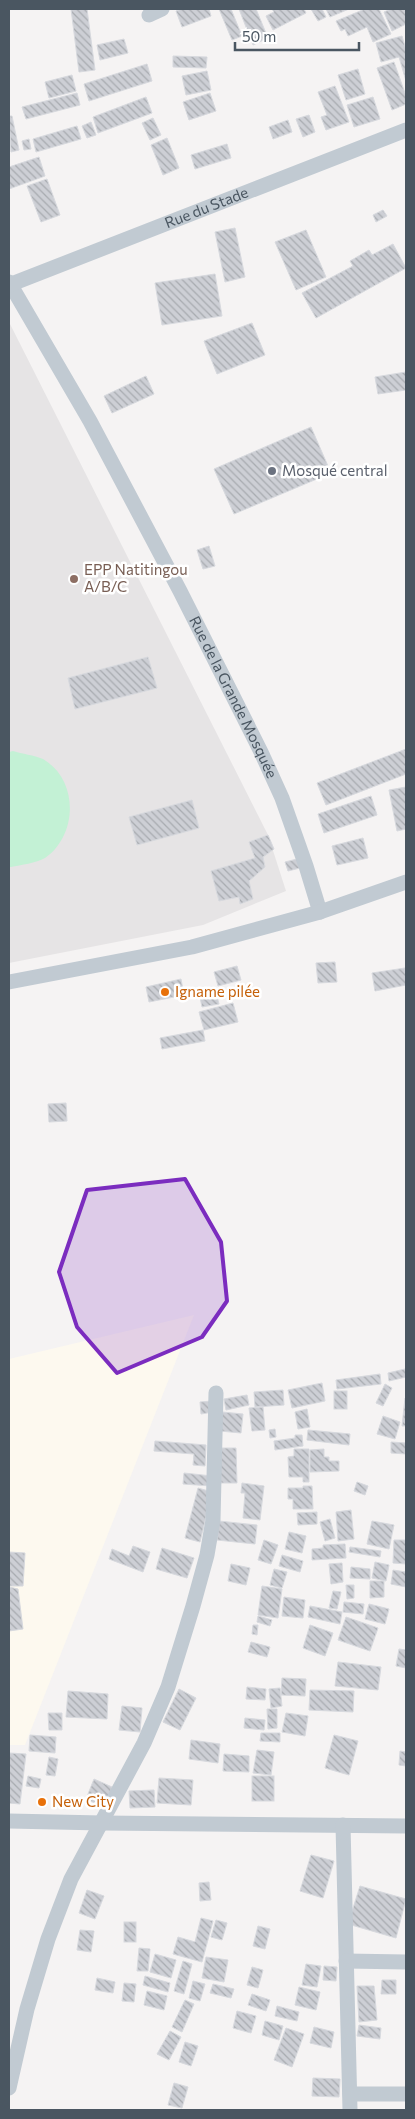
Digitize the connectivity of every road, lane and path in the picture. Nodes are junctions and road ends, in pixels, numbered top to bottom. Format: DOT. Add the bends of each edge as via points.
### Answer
graph roads {
  1 [pos="406,130"];
  2 [pos="9,284"];
  3 [pos="406,882"];
  4 [pos="320,912"];
  5 [pos="9,982"];
  6 [pos="216,1393"];
  7 [pos="9,1821"];
  8 [pos="102,1823"];
  9 [pos="343,1825"];
  10 [pos="406,1826"];
  11 [pos="346,1961"];
  12 [pos="406,1962"];
  13 [pos="9,2088"];
  14 [pos="350,2094"];
  15 [pos="406,2094"];
  16 [pos="350,2110"];
  1 -- 2 [label="street, Rue du Stade"];
  2 -- 4 [label="street, Rue de la Grande Mosquée" via="99,438 261,752 282,798"];
  3 -- 4 [label="street"];
  4 -- 5 [label="street" via="192,947"];
  6 -- 8 [label="street" via="215,1489 207,1555 168,1687"];
  7 -- 8 [label="street"];
  8 -- 9 [label="street"];
  8 -- 13 [label="street" via="71,1879 48,1939 27,2009"];
  9 -- 10 [label="street"];
  9 -- 11 [label="street"];
  11 -- 12 [label="street"];
  11 -- 14 [label="street"];
  14 -- 15 [label="street"];
  14 -- 16 [label="street"];
}
